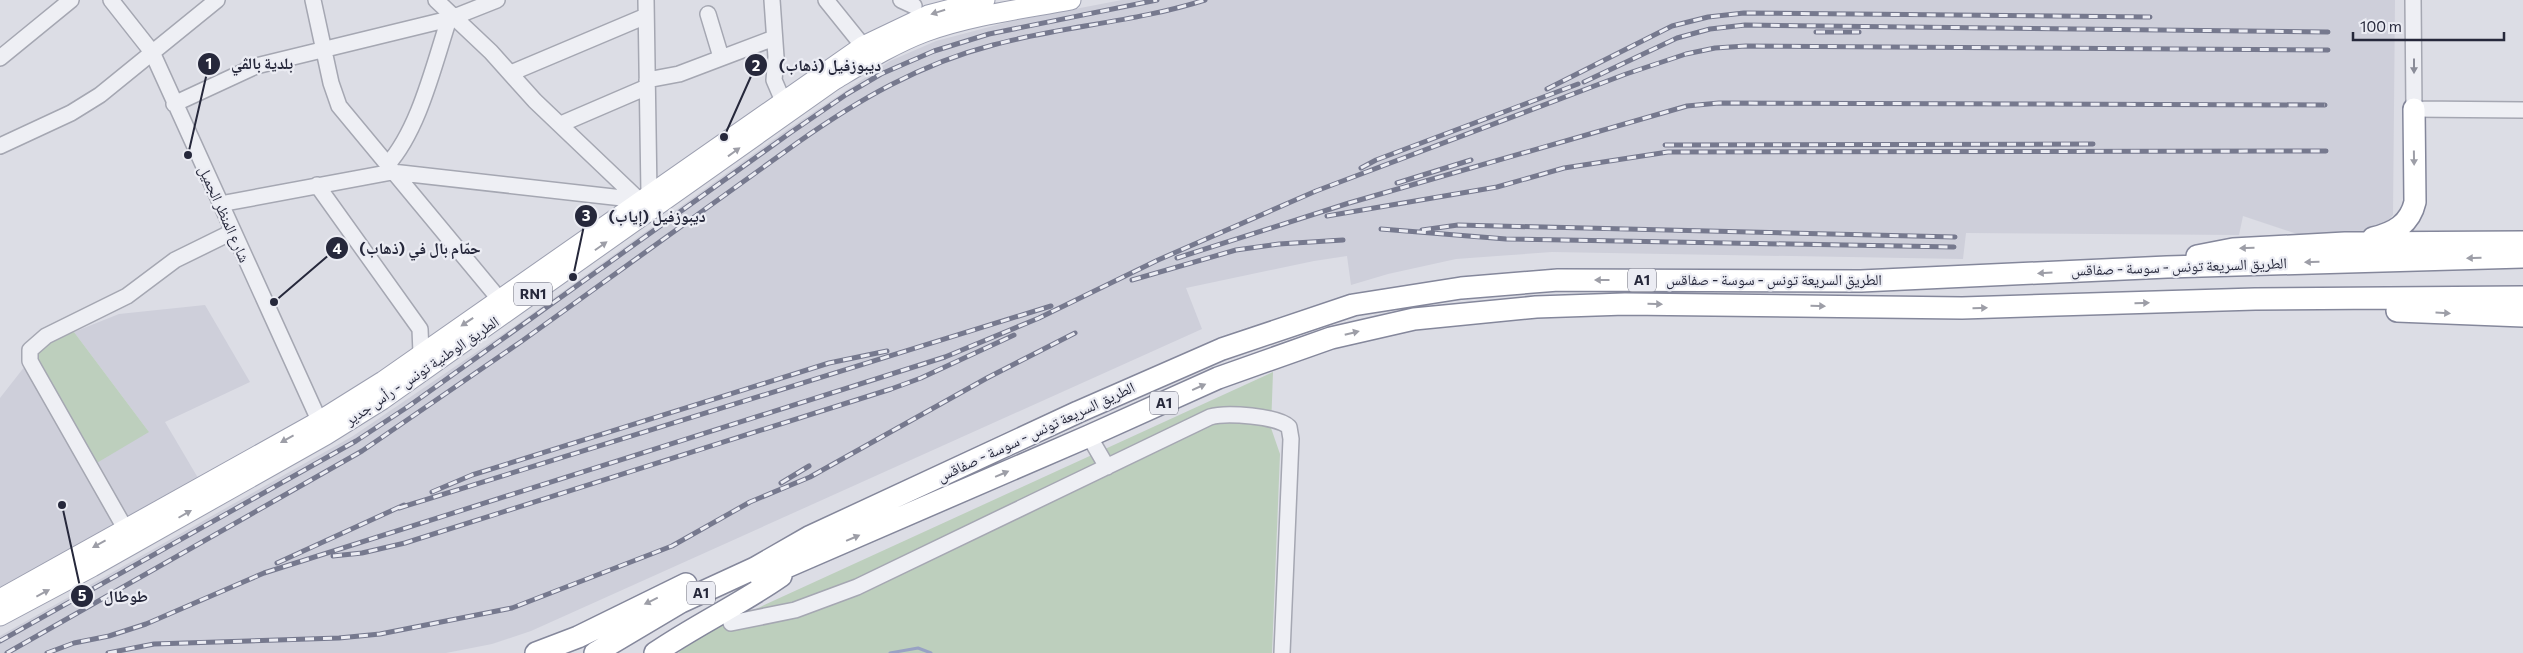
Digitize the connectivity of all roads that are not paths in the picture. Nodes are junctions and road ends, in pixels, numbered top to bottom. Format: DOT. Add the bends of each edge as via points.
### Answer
graph roads {
  1 [pos="71,0"];
  2 [pos="217,0"];
  3 [pos="313,0"];
  4 [pos="436,0"];
  5 [pos="497,0"];
  6 [pos="646,0"];
  7 [pos="772,0"];
  8 [pos="826,0"];
  9 [pos="985,0"];
  10 [pos="1072,0"];
  11 [pos="2413,0"];
  12 [pos="117,3"];
  13 [pos="708,14"];
  14 [pos="646,16"];
  15 [pos="452,18"];
  16 [pos="774,38"];
  17 [pos="863,46"];
  18 [pos="325,49"];
  19 [pos="152,52"];
  20 [pos="722,57"];
  21 [pos="0,58"];
  22 [pos="511,73"];
  23 [pos="647,83"];
  24 [pos="783,101"];
  25 [pos="174,104"];
  26 [pos="2414,109"];
  27 [pos="2523,110"];
  28 [pos="561,124"];
  29 [pos="0,146"];
  30 [pos="390,168"];
  31 [pos="317,185"];
  32 [pos="646,202"];
  33 [pos="220,204"];
  34 [pos="232,232"];
  35 [pos="2523,242"];
  36 [pos="2345,243"];
  37 [pos="2523,258"];
  38 [pos="2167,267"];
  39 [pos="2523,297"];
  40 [pos="2255,299"];
  41 [pos="500,300"];
  42 [pos="2523,316"];
  43 [pos="422,353"];
  44 [pos="322,428"];
  45 [pos="1090,436"];
  46 [pos="1107,467"];
  47 [pos="126,530"];
  48 [pos="809,547"];
  49 [pos="0,599"];
  50 [pos="0,616"];
  51 [pos="731,623"];
  52 [pos="536,653"];
  53 [pos="595,653"];
  54 [pos="620,653"];
  55 [pos="655,653"];
  56 [pos="1282,653"];
  1 -- 21 [label="street"];
  2 -- 19 [label="street"];
  3 -- 18 [label="street"];
  4 -- 15 [label="street"];
  5 -- 15 [label="street"];
  6 -- 14 [label="street"];
  7 -- 16 [label="street"];
  8 -- 17 [label="street"];
  9 -- 17 [label="main road, الطريق الوطنية تونس - رأس جدير / RN1, one-way" via="928,15"];
  32 -- 10 [label="main road, الطريق الوطنية تونس - رأس جدير / RN1, one-way" via="872,57 923,33 952,24"];
  11 -- 26 [label="street, one-way"];
  12 -- 19 [label="street, شارع المنظر الجميل"];
  13 -- 20 [label="street"];
  14 -- 22 [label="street"];
  14 -- 23 [label="street"];
  15 -- 18 [label="street"];
  15 -- 22 [label="street"];
  15 -- 30 [label="street" via="412,126"];
  16 -- 20 [label="street"];
  16 -- 24 [label="street" via="774,80"];
  17 -- 24 [label="main road, الطريق الوطنية تونس - رأس جدير / RN1"];
  18 -- 25 [label="street" via="256,66"];
  18 -- 30 [label="street" via="339,106"];
  19 -- 25 [label="street, شارع المنظر الجميل"];
  19 -- 29 [label="street" via="100,95 71,113"];
  20 -- 23 [label="street"];
  22 -- 28 [label="street"];
  23 -- 28 [label="street"];
  23 -- 32 [label="street"];
  24 -- 32 [label="main road, الطريق الوطنية تونس - رأس جدير / RN1"];
  25 -- 33 [label="street, شارع المنظر الجميل"];
  26 -- 27 [label="street"];
  26 -- 36 [label="highway, one-way" via="2413,212 2394,232"];
  28 -- 32 [label="street"];
  30 -- 31 [label="street"];
  30 -- 32 [label="street"];
  30 -- 41 [label="street"];
  31 -- 33 [label="street"];
  31 -- 43 [label="street" via="420,329"];
  32 -- 41 [label="main road, الطريق الوطنية تونس - رأس جدير / RN1"];
  44 -- 32 [label="main road, الطريق الوطنية تونس - رأس جدير / RN1, one-way" via="382,400"];
  33 -- 34 [label="street, شارع المنظر الجميل"];
  34 -- 44 [label="street, شارع المنظر الجميل"];
  34 -- 47 [label="street" via="175,260 127,296 46,336 30,350 34,370"];
  35 -- 36 [label="highway"];
  36 -- 38 [label="highway, one-way" via="2233,248"];
  37 -- 38 [label="highway, الطريق السريعة تونس - سوسة - صفاقس / A1, one-way"];
  38 -- 48 [label="highway, الطريق السريعة تونس - سوسة - صفاقس / A1, one-way" via="1861,281 1558,280 1461,288 1353,305 1222,349 1078,412"];
  39 -- 40 [label="highway, الطريق السريعة تونس - سوسة - صفاقس / A1"];
  40 -- 42 [label="highway, one-way" via="2298,308"];
  45 -- 40 [label="highway, الطريق السريعة تونس - سوسة - صفاقس / A1, one-way" via="1218,378 1331,338 1462,312 1625,304 1953,308"];
  41 -- 43 [label="main road, الطريق الوطنية تونس - رأس جدير / RN1, one-way"];
  43 -- 44 [label="main road, الطريق الوطنية تونس - رأس جدير / RN1"];
  44 -- 47 [label="main road, الطريق الوطنية تونس - رأس جدير / RN1, one-way"];
  50 -- 44 [label="main road, الطريق الوطنية تونس - رأس جدير / RN1, one-way"];
  45 -- 46 [label="street"];
  48 -- 45 [label="highway, الطريق السريعة تونس - سوسة - صفاقس / A1, one-way"];
  46 -- 51 [label="street" via="857,586 795,610"];
  46 -- 56 [label="street" via="1217,415 1279,420 1289,427 1292,439"];
  47 -- 49 [label="main road, الطريق الوطنية تونس - رأس جدير / RN1, one-way"];
  48 -- 52 [label="highway, one-way" via="789,540 746,556 578,637"];
  48 -- 53 [label="highway, الطريق السريعة تونس - سوسة - صفاقس / A1" via="681,602"];
  48 -- 54 [label="highway, الطريق السريعة تونس - سوسة - صفاقس / A1"];
  48 -- 55 [label="highway" via="754,595"];
}
